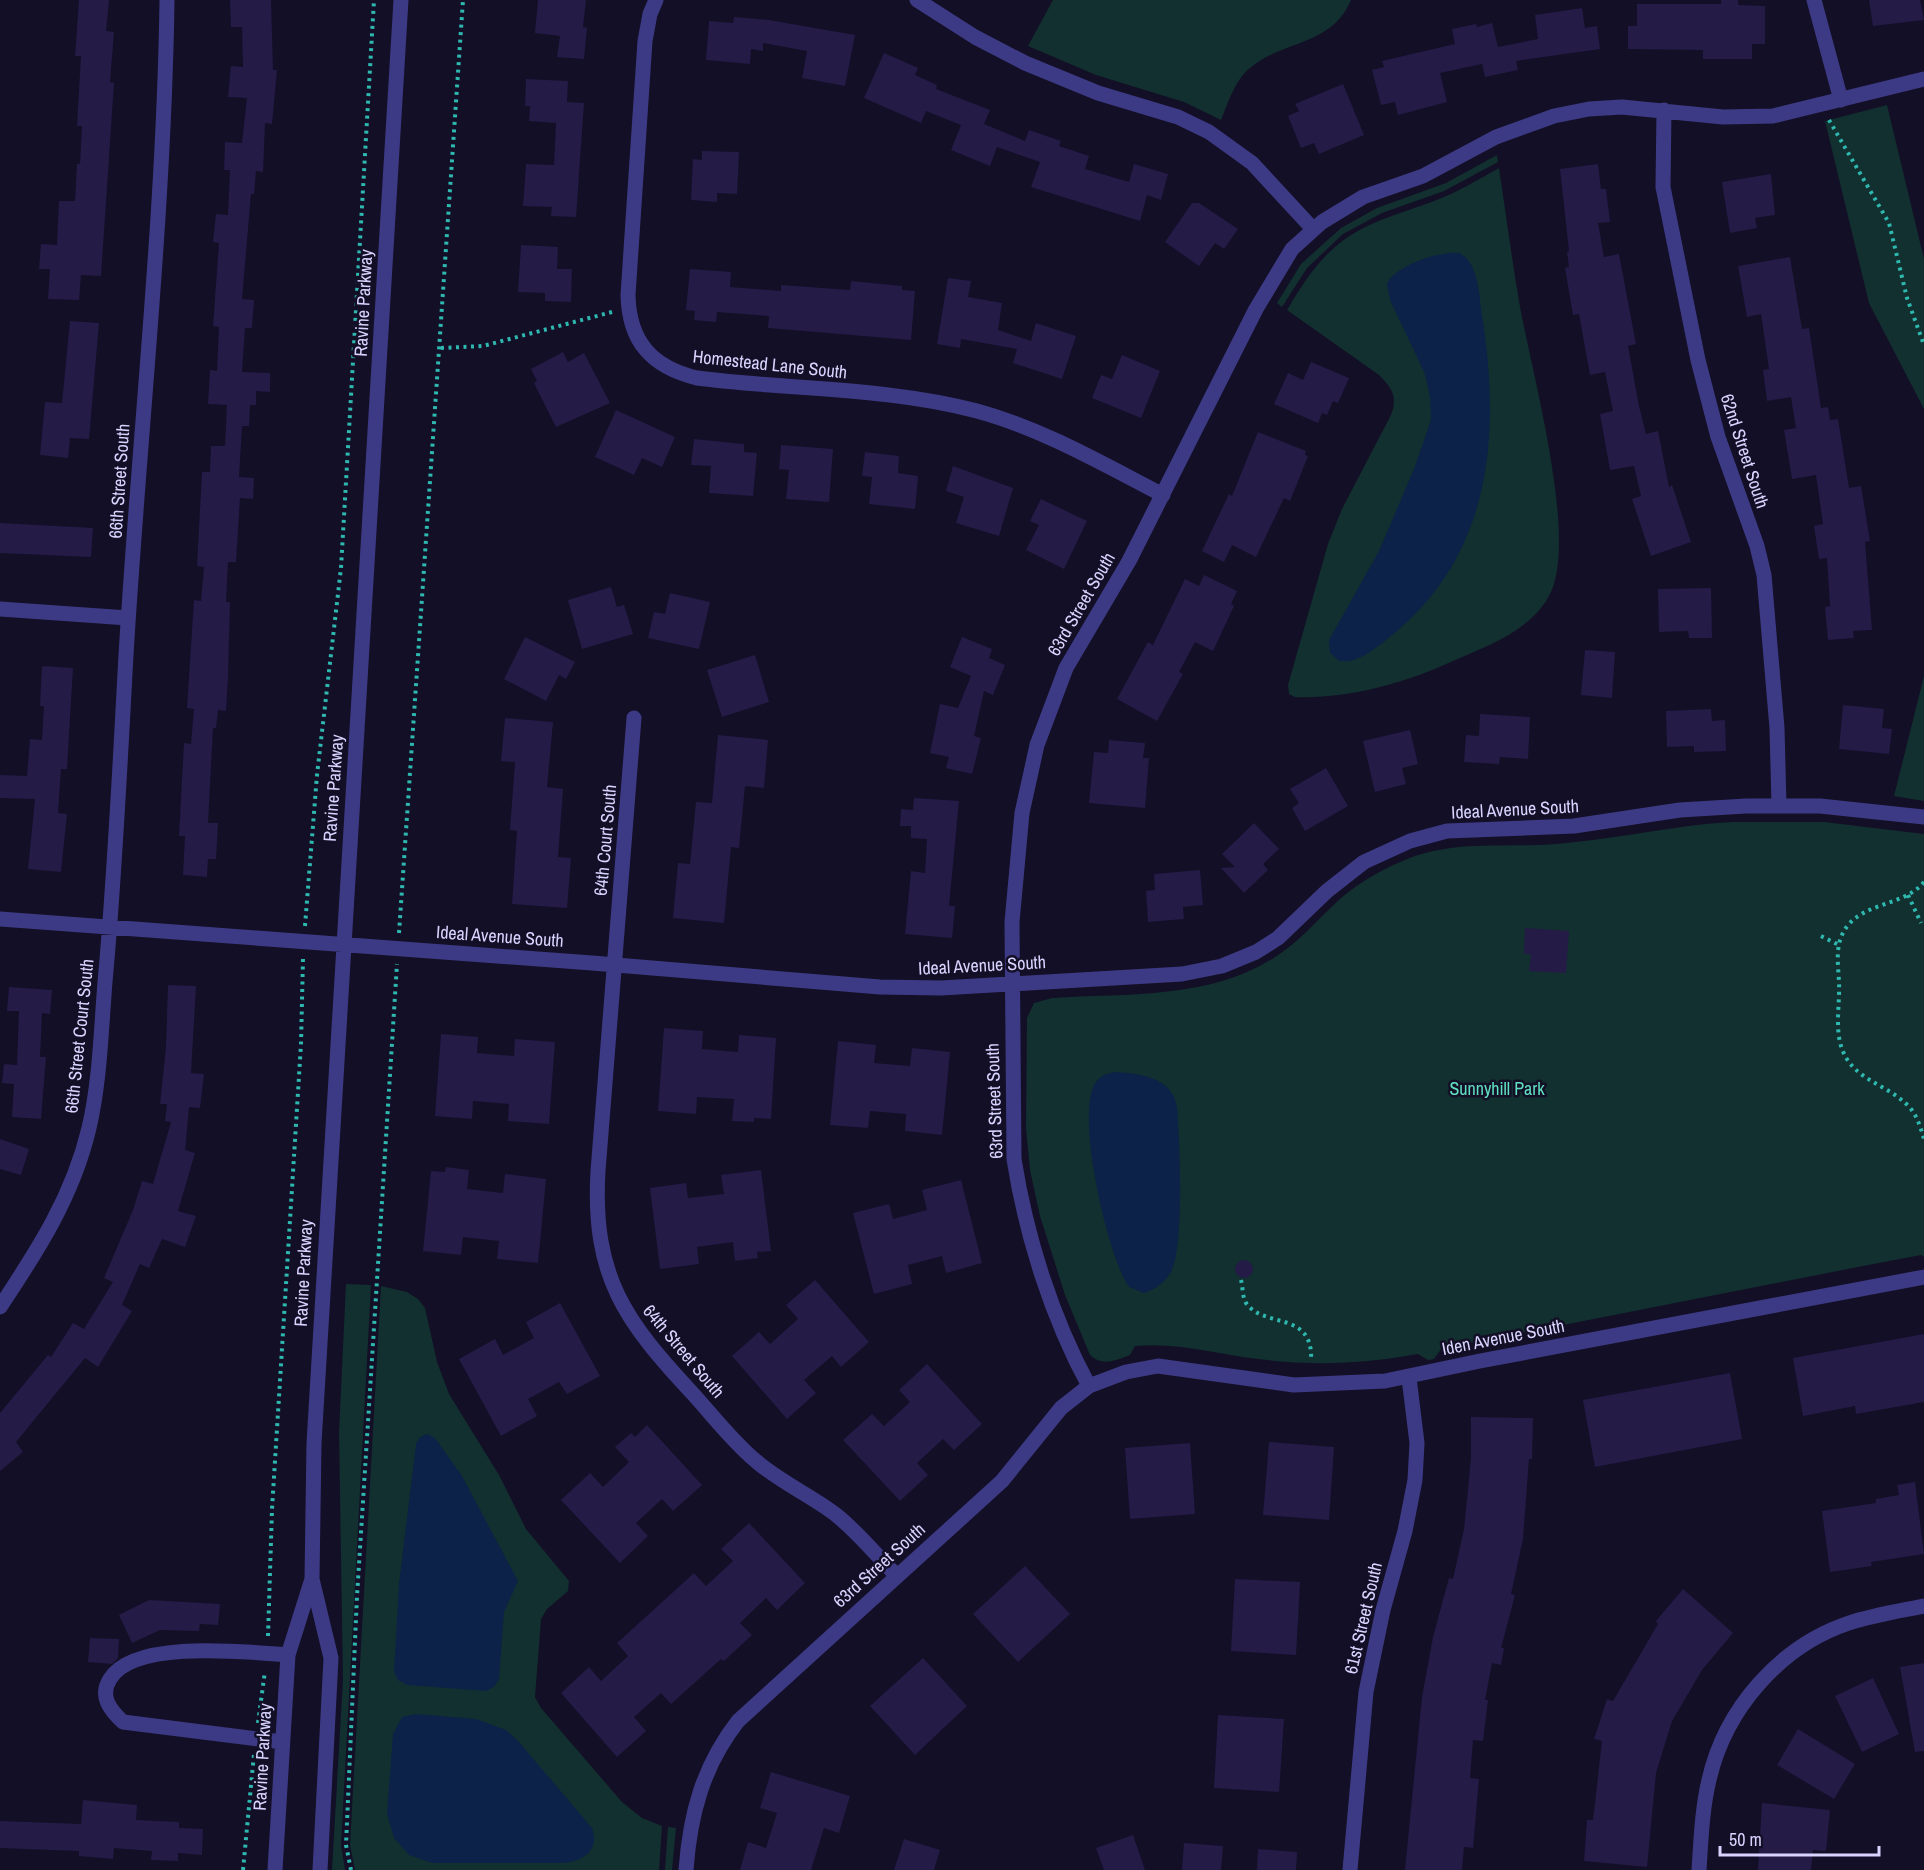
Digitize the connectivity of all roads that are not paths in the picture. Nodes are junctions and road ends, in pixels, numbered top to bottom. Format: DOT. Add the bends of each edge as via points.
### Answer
graph roads {
  1 [pos="167,0"];
  2 [pos="401,0"];
  3 [pos="656,0"];
  4 [pos="917,0"];
  5 [pos="1814,0"];
  6 [pos="1924,80"];
  7 [pos="1841,100"];
  8 [pos="1664,110"];
  9 [pos="1313,229"];
  10 [pos="1163,495"];
  11 [pos="0,609"];
  12 [pos="128,618"];
  13 [pos="634,718"];
  14 [pos="1779,805"];
  15 [pos="1924,818"];
  16 [pos="0,919"];
  17 [pos="110,927"];
  18 [pos="342,944"];
  19 [pos="614,965"];
  20 [pos="1012,984"];
  21 [pos="1924,1277"];
  22 [pos="0,1307"];
  23 [pos="1409,1377"];
  24 [pos="1089,1386"];
  25 [pos="896,1575"];
  26 [pos="312,1579"];
  27 [pos="1924,1606"];
  28 [pos="288,1655"];
  29 [pos="282,1742"];
  30 [pos="275,1870"];
  31 [pos="320,1870"];
  32 [pos="686,1870"];
  33 [pos="1350,1870"];
  34 [pos="1699,1870"];
  1 -- 12 [label="street, 66th Street South" via="164,138"];
  2 -- 18 [label="street, Ravine Parkway"];
  3 -- 10 [label="street, Homestead Lane South" via="645,40 628,308 633,330 642,345 661,363 706,379 910,398 978,412 1051,439"];
  4 -- 9 [label="street" via="1025,63 1098,93 1178,117 1209,132 1259,169"];
  5 -- 7 [label="street"];
  6 -- 7 [label="street, 63rd Street South"];
  7 -- 8 [label="street, 63rd Street South" via="1764,117"];
  8 -- 9 [label="street, 63rd Street South" via="1600,108 1531,123 1423,176 1363,197"];
  8 -- 14 [label="street, 62nd Street South" via="1663,187 1695,348 1718,437 1763,567 1777,728"];
  9 -- 10 [label="street, 63rd Street South" via="1288,254 1269,284"];
  10 -- 20 [label="street, 63rd Street South" via="1066,668 1037,745 1020,828 1012,922"];
  11 -- 12 [label="street"];
  12 -- 17 [label="street, 66th Street South"];
  13 -- 19 [label="street, 64th Court South"];
  14 -- 15 [label="street, Ideal Avenue South"];
  14 -- 20 [label="street, Ideal Avenue South" via="1680,810 1555,828 1467,828 1440,832 1364,862 1326,891 1278,938 1230,963 1182,974"];
  16 -- 17 [label="street, Ideal Avenue South"];
  17 -- 18 [label="street, Ideal Avenue South"];
  17 -- 22 [label="street, 66th Street Court South" via="96,1086 75,1179 42,1244"];
  18 -- 19 [label="street, Ideal Avenue South"];
  18 -- 26 [label="street, Ravine Parkway" via="316,1396"];
  19 -- 20 [label="street, Ideal Avenue South" via="893,988"];
  19 -- 25 [label="street, 64th Street South" via="596,1202 602,1253 614,1290 648,1344 744,1450 774,1475 836,1515"];
  20 -- 24 [label="street, 63rd Street South" via="1012,1130 1018,1180 1054,1304"];
  21 -- 23 [label="street, Iden Avenue South"];
  23 -- 24 [label="street, Iden Avenue South" via="1340,1385 1294,1385 1158,1366 1133,1370"];
  23 -- 33 [label="street, 61st Street South" via="1416,1429 1415,1480 1366,1692"];
  24 -- 25 [label="street, 63rd Street South" via="1061,1408 1002,1481"];
  25 -- 32 [label="street, 63rd Street South" via="750,1707 727,1735 697,1797"];
  26 -- 28 [label="street, Ravine Parkway"];
  26 -- 31 [label="street, Ravine Parkway" via="332,1659"];
  27 -- 34 [label="street" via="1868,1617 1828,1631 1791,1654 1757,1686 1735,1717 1714,1761 1704,1811"];
  28 -- 29 [label="street, Ravine Parkway"];
  28 -- 29 [label="street" via="188,1649 147,1656 115,1670 105,1686 107,1704 123,1722"];
  29 -- 30 [label="street, Ravine Parkway"];
}
